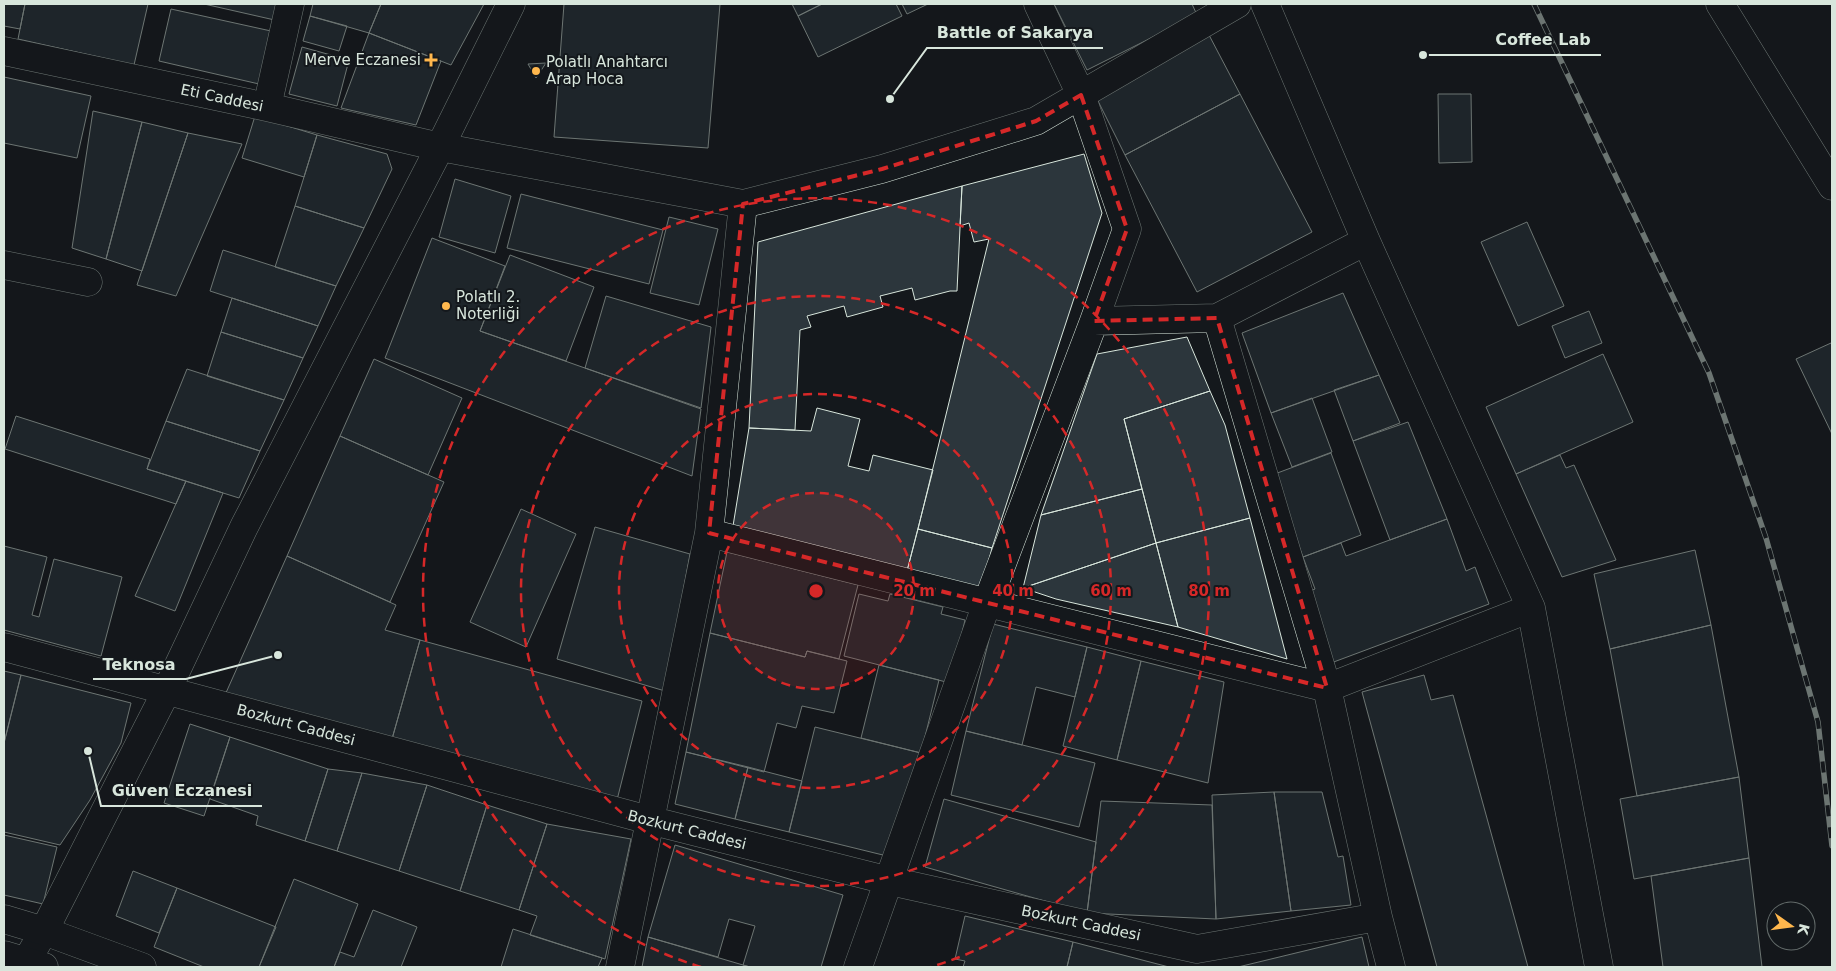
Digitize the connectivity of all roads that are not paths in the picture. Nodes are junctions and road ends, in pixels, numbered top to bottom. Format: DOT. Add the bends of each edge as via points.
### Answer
graph roads {
  1 [pos="290,4"];
  2 [pos="510,4"];
  3 [pos="1038,4"];
  4 [pos="1237,4"];
  5 [pos="1265,4"];
  6 [pos="1720,4"];
  7 [pos="4,51"];
  8 [pos="1081,95"];
  9 [pos="267,107"];
  10 [pos="440,147"];
  11 [pos="1832,186"];
  12 [pos="743,204"];
  13 [pos="1366,241"];
  14 [pos="4,265"];
  15 [pos="88,282"];
  16 [pos="1217,318"];
  17 [pos="1094,321"];
  18 [pos="708,533"];
  19 [pos="987,603"];
  20 [pos="1532,608"];
  21 [pos="4,647"];
  22 [pos="1326,688"];
  23 [pos="167,690"];
  24 [pos="649,820"];
  25 [pos="890,882"];
  26 [pos="1378,916"];
  27 [pos="4,919"];
  28 [pos="44,931"];
  29 [pos="24,962"];
  30 [pos="142,967"];
  31 [pos="620,967"];
  32 [pos="858,967"];
  33 [pos="1391,967"];
  34 [pos="1600,967"];
  1 -- 9 [label="street"];
  2 -- 10 [label="street"];
  3 -- 8 [label="street"];
  4 -- 8 [label="street"];
  5 -- 13 [label="street"];
  6 -- 11 [label="street"];
  7 -- 9 [label="street, Eti Caddesi"];
  8 -- 12 [label="street" via="1036,121 882,169"];
  8 -- 17 [label="street" via="1127,229"];
  9 -- 10 [label="street, Eti Caddesi"];
  10 -- 12 [label="street, Eti Caddesi"];
  10 -- 23 [label="street" via="244,527"];
  12 -- 18 [label="street"];
  13 -- 16 [label="street"];
  13 -- 20 [label="street"];
  14 -- 15 [label="street"];
  16 -- 17 [label="street"];
  16 -- 22 [label="street"];
  17 -- 19 [label="street"];
  18 -- 19 [label="street"];
  18 -- 24 [label="street"];
  19 -- 22 [label="street"];
  19 -- 25 [label="street"];
  20 -- 22 [label="street"];
  20 -- 34 [label="street"];
  21 -- 23 [label="street, Bozkurt Caddesi"];
  22 -- 26 [label="street"];
  23 -- 24 [label="street, Bozkurt Caddesi"];
  23 -- 28 [label="street"];
  24 -- 25 [label="street, Bozkurt Caddesi"];
  24 -- 31 [label="street"];
  25 -- 26 [label="street, Bozkurt Caddesi" via="1197,949"];
  25 -- 32 [label="street"];
  26 -- 33 [label="street"];
  27 -- 28 [label="street"];
  28 -- 29 [label="street"];
  28 -- 30 [label="street"];
}
